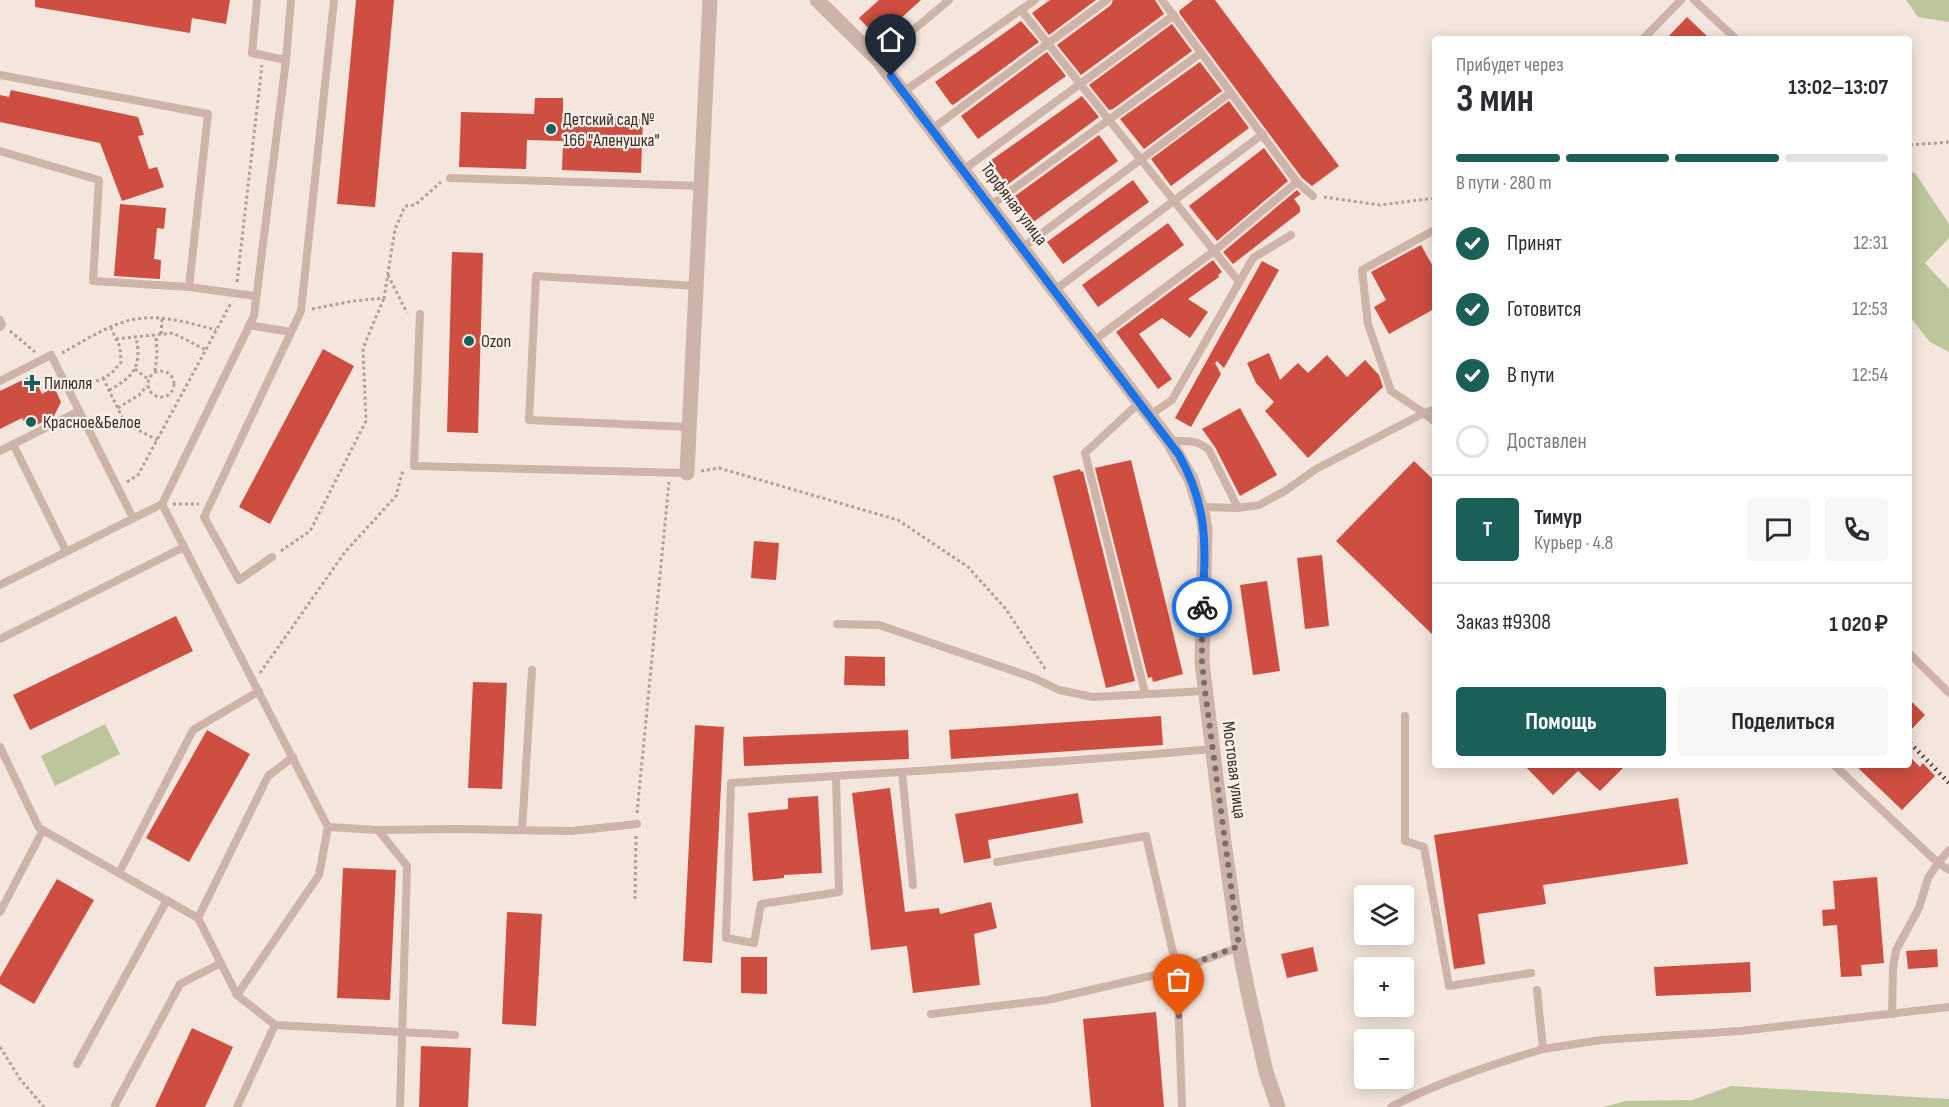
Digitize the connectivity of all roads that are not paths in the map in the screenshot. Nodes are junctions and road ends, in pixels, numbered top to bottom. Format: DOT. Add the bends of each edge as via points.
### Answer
graph roads {
  1 [pos="257,0"];
  2 [pos="291,0"];
  3 [pos="334,0"];
  4 [pos="710,0"];
  5 [pos="817,0"];
  6 [pos="949,0"];
  7 [pos="1035,0"];
  8 [pos="1107,0"];
  9 [pos="1162,0"];
  10 [pos="1681,0"];
  11 [pos="1694,0"];
  12 [pos="1021,10"];
  13 [pos="1174,15"];
  14 [pos="1646,36"];
  15 [pos="1733,36"];
  16 [pos="1048,44"];
  17 [pos="1202,53"];
  18 [pos="286,60"];
  19 [pos="878,60"];
  20 [pos="0,75"];
  21 [pos="1080,84"];
  22 [pos="903,92"];
  23 [pos="1230,93"];
  24 [pos="1109,120"];
  25 [pos="932,129"];
  26 [pos="1263,134"];
  27 [pos="0,151"];
  28 [pos="1141,160"];
  29 [pos="963,170"];
  30 [pos="450,178"];
  31 [pos="1297,182"];
  32 [pos="700,186"];
  33 [pos="1313,196"];
  34 [pos="1174,200"];
  35 [pos="990,206"];
  36 [pos="1432,231"];
  37 [pos="1291,235"];
  38 [pos="1022,248"];
  39 [pos="1214,250"];
  40 [pos="1239,282"];
  41 [pos="696,286"];
  42 [pos="189,287"];
  43 [pos="1054,290"];
  44 [pos="255,296"];
  45 [pos="420,314"];
  46 [pos="249,325"];
  47 [pos="291,332"];
  48 [pos="1093,341"];
  49 [pos="0,381"];
  50 [pos="1140,402"];
  51 [pos="1432,410"];
  52 [pos="79,411"];
  53 [pos="1424,413"];
  54 [pos="1150,415"];
  55 [pos="1432,420"];
  56 [pos="689,427"];
  57 [pos="1169,441"];
  58 [pos="14,444"];
  59 [pos="0,451"];
  60 [pos="687,473"];
  61 [pos="162,504"];
  62 [pos="1201,507"];
  63 [pos="1238,508"];
  64 [pos="133,518"];
  65 [pos="184,547"];
  66 [pos="66,551"];
  67 [pos="272,557"];
  68 [pos="0,585"];
  69 [pos="837,624"];
  70 [pos="0,639"];
  71 [pos="1912,656"];
  72 [pos="532,670"];
  73 [pos="259,691"];
  74 [pos="1205,691"];
  75 [pos="1145,693"];
  76 [pos="1949,693"];
  77 [pos="1405,716"];
  78 [pos="0,747"];
  79 [pos="1212,749"];
  80 [pos="292,757"];
  81 [pos="1837,768"];
  82 [pos="902,772"];
  83 [pos="836,776"];
  84 [pos="637,824"];
  85 [pos="328,827"];
  86 [pos="43,830"];
  87 [pos="522,830"];
  88 [pos="378,831"];
  89 [pos="1949,850"];
  90 [pos="997,862"];
  91 [pos="1938,862"];
  92 [pos="1949,870"];
  93 [pos="119,873"];
  94 [pos="913,885"];
  95 [pos="167,900"];
  96 [pos="0,912"];
  97 [pos="198,918"];
  98 [pos="1239,946"];
  99 [pos="221,963"];
  100 [pos="1177,970"];
  101 [pos="1531,973"];
  102 [pos="1537,990"];
  103 [pos="237,994"];
  104 [pos="1949,1007"];
  105 [pos="931,1014"];
  106 [pos="1892,1014"];
  107 [pos="275,1025"];
  108 [pos="402,1032"];
  109 [pos="454,1035"];
  110 [pos="1543,1049"];
  111 [pos="77,1064"];
  112 [pos="116,1104"];
  113 [pos="237,1107"];
  114 [pos="400,1107"];
  115 [pos="1182,1107"];
  116 [pos="1278,1107"];
  117 [pos="1391,1107"];
  1 -- 18 [label="lane" via="252,53"];
  2 -- 18 [label="lane"];
  3 -- 47 [label="lane" via="301,311"];
  4 -- 32 [label="street"];
  5 -- 19 [label="street, Торфяная улица"];
  6 -- 19 [label="lane"];
  7 -- 12 [label="lane"];
  8 -- 16 [label="lane"];
  9 -- 13 [label="lane"];
  10 -- 14 [label="lane"];
  11 -- 15 [label="lane"];
  12 -- 16 [label="lane"];
  12 -- 22 [label="lane"];
  13 -- 17 [label="lane"];
  13 -- 21 [label="lane"];
  16 -- 21 [label="lane"];
  16 -- 25 [label="lane"];
  17 -- 23 [label="lane"];
  17 -- 24 [label="lane"];
  18 -- 44 [label="lane"];
  19 -- 22 [label="street, Торфяная улица"];
  20 -- 42 [label="lane" via="208,114"];
  21 -- 24 [label="lane"];
  21 -- 29 [label="lane"];
  22 -- 25 [label="street, Торфяная улица"];
  23 -- 26 [label="lane"];
  23 -- 28 [label="lane"];
  24 -- 28 [label="lane"];
  24 -- 35 [label="lane"];
  25 -- 29 [label="street, Торфяная улица"];
  26 -- 31 [label="lane"];
  26 -- 34 [label="lane"];
  27 -- 42 [label="lane" via="99,180 93,281"];
  28 -- 34 [label="lane"];
  28 -- 38 [label="lane"];
  29 -- 35 [label="street, Торфяная улица"];
  30 -- 32 [label="lane"];
  31 -- 33 [label="lane"];
  31 -- 39 [label="lane"];
  32 -- 41 [label="street"];
  34 -- 39 [label="lane"];
  34 -- 43 [label="lane"];
  35 -- 38 [label="street, Торфяная улица"];
  36 -- 53 [label="lane" via="1362,270 1368,324 1391,391"];
  37 -- 40 [label="lane" via="1253,258"];
  38 -- 43 [label="street, Торфяная улица"];
  39 -- 40 [label="lane"];
  39 -- 48 [label="lane"];
  40 -- 54 [label="lane" via="1172,400"];
  41 -- 56 [label="street"];
  41 -- 56 [label="lane" via="536,276 530,420"];
  42 -- 44 [label="lane"];
  43 -- 48 [label="street, Торфяная улица"];
  44 -- 46 [label="lane" via="254,316"];
  45 -- 60 [label="lane" via="414,466"];
  46 -- 47 [label="lane"];
  46 -- 61 [label="lane"];
  47 -- 67 [label="lane" via="204,516 239,580"];
  48 -- 50 [label="street, Торфяная улица"];
  49 -- 52 [label="lane" via="51,355"];
  50 -- 54 [label="street, Торфяная улица"];
  50 -- 75 [label="lane" via="1085,453"];
  51 -- 53 [label="lane"];
  52 -- 58 [label="lane"];
  52 -- 64 [label="lane"];
  53 -- 55 [label="lane"];
  53 -- 63 [label="lane" via="1316,469 1259,506"];
  54 -- 57 [label="street, Торфяная улица"];
  56 -- 60 [label="street"];
  57 -- 62 [label="street, Мостовая улица" via="1185,466"];
  57 -- 63 [label="lane" via="1203,444"];
  58 -- 59 [label="lane"];
  58 -- 66 [label="lane"];
  61 -- 64 [label="lane"];
  61 -- 65 [label="lane"];
  62 -- 63 [label="lane"];
  62 -- 74 [label="street, Мостовая улица" via="1205,531 1201,637"];
  64 -- 66 [label="lane"];
  65 -- 70 [label="lane"];
  65 -- 73 [label="lane"];
  66 -- 68 [label="lane"];
  69 -- 75 [label="lane" via="879,625 1059,690 1093,697"];
  71 -- 76 [label="lane"];
  72 -- 87 [label="lane"];
  73 -- 80 [label="lane"];
  73 -- 93 [label="lane" via="193,730"];
  74 -- 75 [label="lane"];
  74 -- 79 [label="street, Мостовая улица"];
  77 -- 101 [label="lane" via="1405,841 1424,847 1449,986"];
  78 -- 86 [label="lane"];
  79 -- 82 [label="lane"];
  79 -- 98 [label="street, Мостовая улица"];
  80 -- 85 [label="lane"];
  80 -- 97 [label="lane" via="268,776"];
  81 -- 91 [label="lane"];
  82 -- 83 [label="lane"];
  82 -- 94 [label="lane"];
  83 -- 83 [label="lane" via="731,783 726,938 754,943 761,904 839,892"];
  84 -- 87 [label="lane" via="572,831"];
  85 -- 88 [label="lane"];
  85 -- 103 [label="lane" via="319,875"];
  86 -- 93 [label="lane"];
  86 -- 96 [label="lane"];
  87 -- 88 [label="lane"];
  88 -- 108 [label="lane" via="407,866"];
  89 -- 91 [label="lane"];
  90 -- 100 [label="lane" via="1146,836"];
  91 -- 92 [label="lane"];
  91 -- 106 [label="lane" via="1928,878 1920,908 1896,950"];
  93 -- 95 [label="lane"];
  95 -- 97 [label="lane"];
  95 -- 111 [label="lane"];
  97 -- 99 [label="lane"];
  98 -- 100 [label="lane"];
  98 -- 116 [label="street, Мостовая улица" via="1258,1041"];
  99 -- 103 [label="lane"];
  99 -- 112 [label="lane" via="180,984"];
  100 -- 105 [label="lane" via="1047,1000"];
  100 -- 115 [label="lane"];
  102 -- 110 [label="lane"];
  103 -- 107 [label="lane"];
  104 -- 106 [label="lane"];
  106 -- 110 [label="lane" via="1730,1032 1601,1040"];
  107 -- 108 [label="lane"];
  107 -- 113 [label="lane"];
  108 -- 109 [label="lane"];
  108 -- 114 [label="lane"];
  110 -- 117 [label="lane" via="1499,1062"];
}
